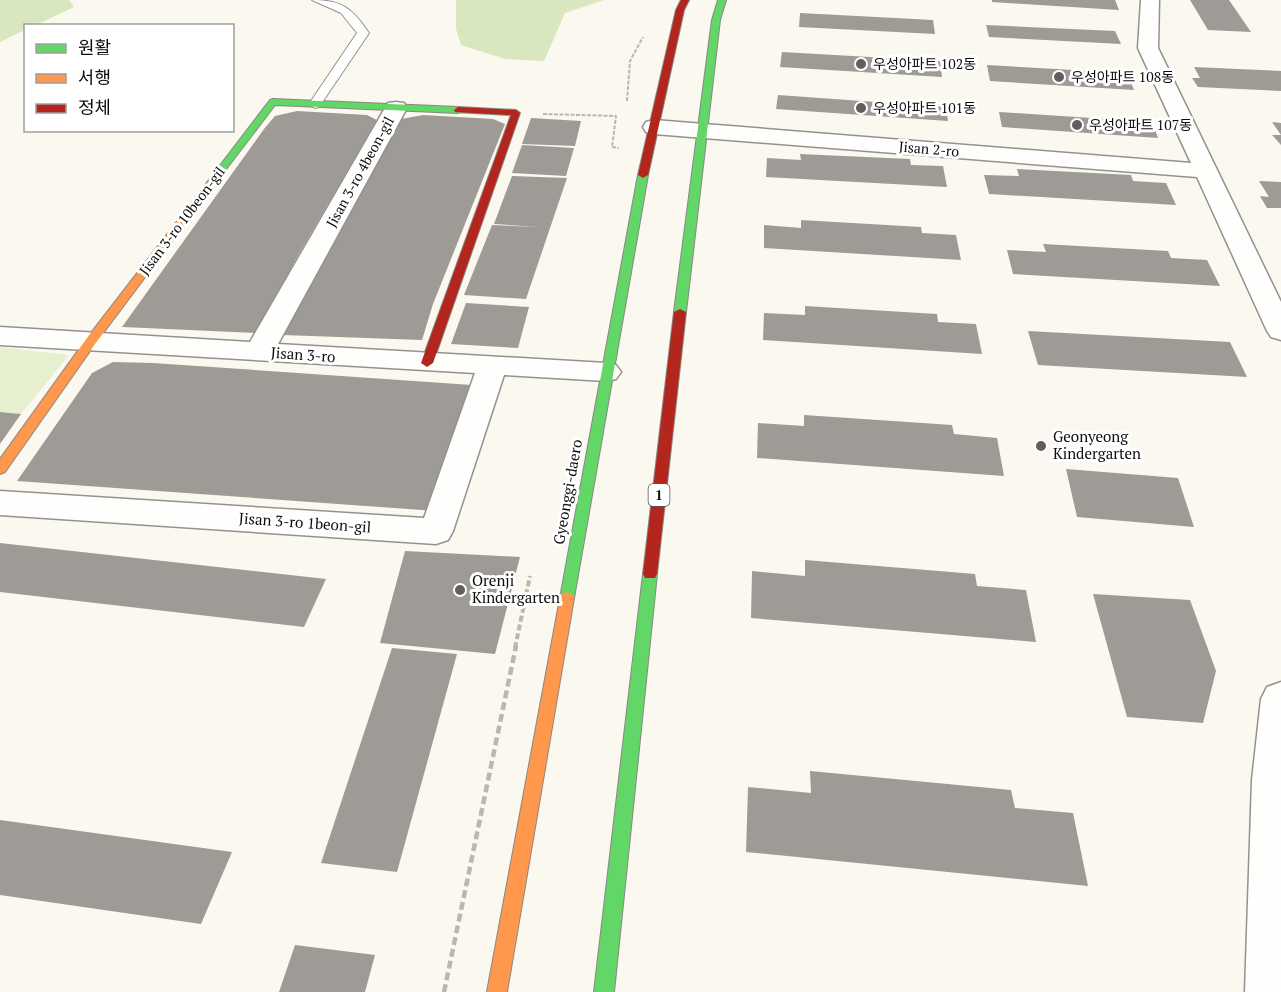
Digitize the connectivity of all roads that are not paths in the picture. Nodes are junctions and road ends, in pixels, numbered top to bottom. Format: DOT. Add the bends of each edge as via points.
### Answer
graph roads {
  1 [pos="318,0"];
  2 [pos="685,0"];
  3 [pos="722,0"];
  4 [pos="1150,0"];
  5 [pos="315,104"];
  6 [pos="396,108"];
  7 [pos="654,127"];
  8 [pos="704,131"];
  9 [pos="1204,171"];
  10 [pos="1281,331"];
  11 [pos="0,336"];
  12 [pos="91,340"];
  13 [pos="259,352"];
  14 [pos="427,363"];
  15 [pos="492,367"];
  16 [pos="606,372"];
  17 [pos="0,469"];
  18 [pos="0,502"];
  19 [pos="1281,699"];
  20 [pos="497,992"];
  21 [pos="604,992"];
  22 [pos="1269,992"];
  1 -- 5 [label="lane" via="349,13 363,33"];
  2 -- 7 [label="main road, Gyeonggi-daero"];
  3 -- 8 [label="main road, 1"];
  4 -- 9 [label="street" via="1148,48"];
  5 -- 6 [label="main road"];
  5 -- 12 [label="main road, Jisan 3-ro 10beon-gil" via="273,102"];
  6 -- 13 [label="street, Jisan 3-ro 4beon-gil"];
  6 -- 14 [label="main road, Jisan 3-ro 4beon-gil" via="516,113"];
  7 -- 8 [label="street, Jisan 2-ro"];
  7 -- 16 [label="main road, Gyeonggi-daero"];
  8 -- 9 [label="street, Jisan 2-ro"];
  8 -- 21 [label="main road, 1" via="676,330"];
  9 -- 10 [label="street"];
  11 -- 12 [label="street, Jisan 3-ro"];
  12 -- 13 [label="street, Jisan 3-ro"];
  12 -- 17 [label="main road"];
  13 -- 14 [label="street, Jisan 3-ro"];
  14 -- 15 [label="street, Jisan 3-ro"];
  15 -- 16 [label="street, Jisan 3-ro"];
  15 -- 18 [label="street, Jisan 3-ro 1beon-gil" via="436,531"];
  16 -- 20 [label="main road, Gyeonggi-daero"];
  19 -- 22 [label="street" via="1273,780"];
}
